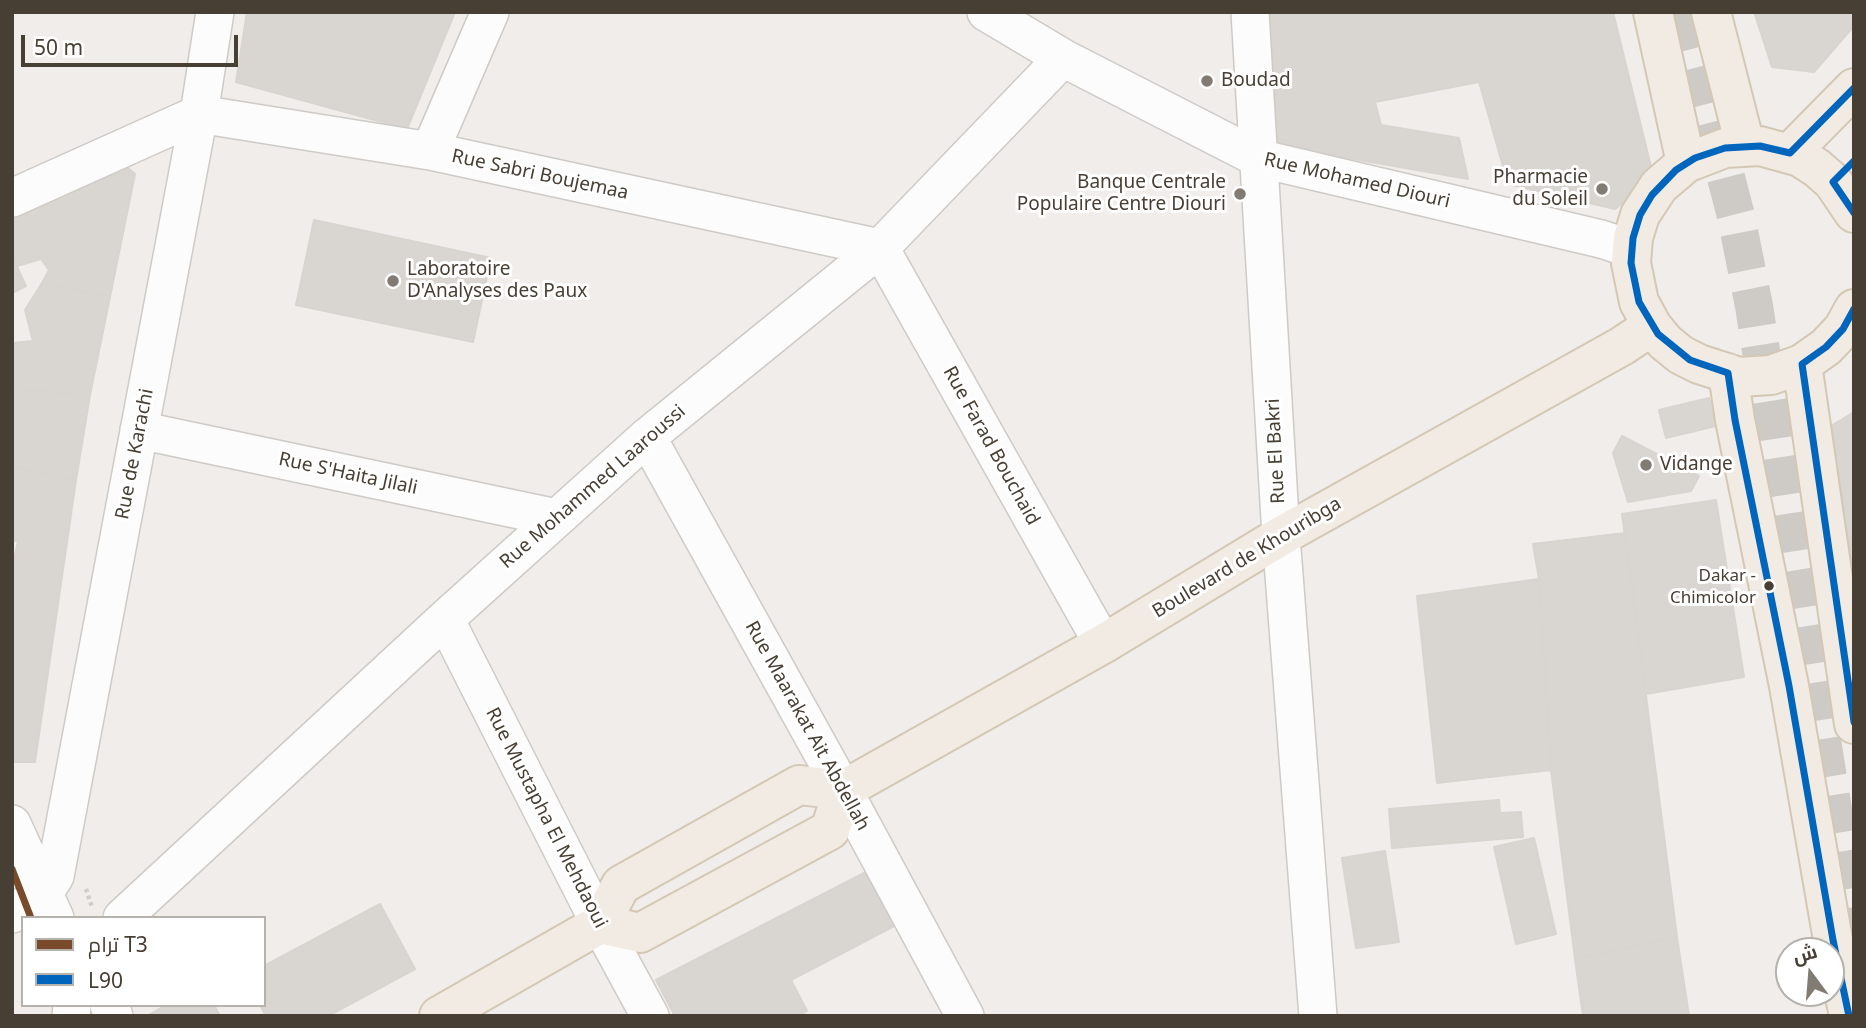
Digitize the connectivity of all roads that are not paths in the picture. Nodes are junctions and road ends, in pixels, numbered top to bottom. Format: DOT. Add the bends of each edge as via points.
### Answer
graph roads {
  1 [pos="215,12"];
  2 [pos="490,12"];
  3 [pos="986,12"];
  4 [pos="1250,12"];
  5 [pos="1653,12"];
  6 [pos="1711,12"];
  7 [pos="1063,58"];
  8 [pos="1854,88"];
  9 [pos="198,114"];
  10 [pos="1745,145"];
  11 [pos="430,151"];
  12 [pos="1790,153"];
  13 [pos="1258,158"];
  14 [pos="1686,163"];
  15 [pos="1843,171"];
  16 [pos="12,198"];
  17 [pos="1854,213"];
  18 [pos="880,248"];
  19 [pos="1632,249"];
  20 [pos="1850,325"];
  21 [pos="1652,326"];
  22 [pos="1802,364"];
  23 [pos="1728,373"];
  24 [pos="139,430"];
  25 [pos="647,437"];
  26 [pos="557,518"];
  27 [pos="1281,536"];
  28 [pos="445,619"];
  29 [pos="1103,644"];
  30 [pos="1854,724"];
  31 [pos="843,789"];
  32 [pos="67,808"];
  33 [pos="12,815"];
  34 [pos="12,824"];
  35 [pos="50,905"];
  36 [pos="12,914"];
  37 [pos="124,916"];
  38 [pos="600,924"];
  39 [pos="439,1016"];
  40 [pos="650,1016"];
  41 [pos="965,1016"];
  42 [pos="1318,1016"];
  43 [pos="1849,1016"];
  1 -- 9 [label="street, Rue de Karachi"];
  2 -- 11 [label="street"];
  3 -- 7 [label="street, Rue Mohamed Diouri"];
  4 -- 13 [label="street, Rue El Bakri"];
  5 -- 14 [label="main road"];
  6 -- 10 [label="main road"];
  7 -- 13 [label="street, Rue Mohamed Diouri"];
  7 -- 18 [label="street, Rue Mohammed Laaroussi"];
  8 -- 12 [label="main road"];
  9 -- 11 [label="street, Rue Sabri Boujemaa"];
  9 -- 16 [label="street"];
  9 -- 24 [label="street, Rue de Karachi"];
  10 -- 12 [label="main road"];
  10 -- 14 [label="main road"];
  11 -- 18 [label="street, Rue Sabri Boujemaa"];
  12 -- 15 [label="main road" via="1817,168"];
  13 -- 19 [label="street, Rue Mohamed Diouri"];
  13 -- 27 [label="street, Rue El Bakri"];
  14 -- 19 [label="main road" via="1652,195 1640,215"];
  15 -- 17 [label="main road"];
  18 -- 25 [label="street, Rue Mohammed Laaroussi"];
  18 -- 29 [label="street, Rue Farad Bouchaid"];
  19 -- 21 [label="main road" via="1635,289"];
  20 -- 22 [label="main road"];
  21 -- 23 [label="main road" via="1689,360"];
  21 -- 27 [label="main road, Boulevard de Khouribga"];
  22 -- 23 [label="main road" via="1760,376"];
  22 -- 30 [label="main road"];
  23 -- 43 [label="main road"];
  24 -- 26 [label="street, Rue S'Haita Jilali"];
  24 -- 32 [label="street, Rue de Karachi"];
  25 -- 26 [label="street, Rue Mohammed Laaroussi"];
  25 -- 31 [label="street, Rue Maarakat Ait Abdellah"];
  26 -- 28 [label="street, Rue Mohammed Laaroussi"];
  27 -- 29 [label="main road, Boulevard de Khouribga"];
  27 -- 42 [label="street, Rue El Bakri"];
  28 -- 37 [label="street, Rue Mohammed Laaroussi"];
  28 -- 38 [label="street, Rue Mustapha El Mehdaoui"];
  29 -- 31 [label="main road, Boulevard de Khouribga"];
  31 -- 38 [label="main road" via="799,785 621,885"];
  31 -- 38 [label="main road" via="830,830 640,933"];
  31 -- 41 [label="street, Rue Maarakat Ait Abdellah"];
  32 -- 33 [label="street" via="36,816"];
  32 -- 35 [label="street, Rue de Karachi"];
  34 -- 35 [label="street"];
  35 -- 36 [label="street"];
  38 -- 39 [label="main road"];
  38 -- 40 [label="street, Rue Mustapha El Mehdaoui"];
}
